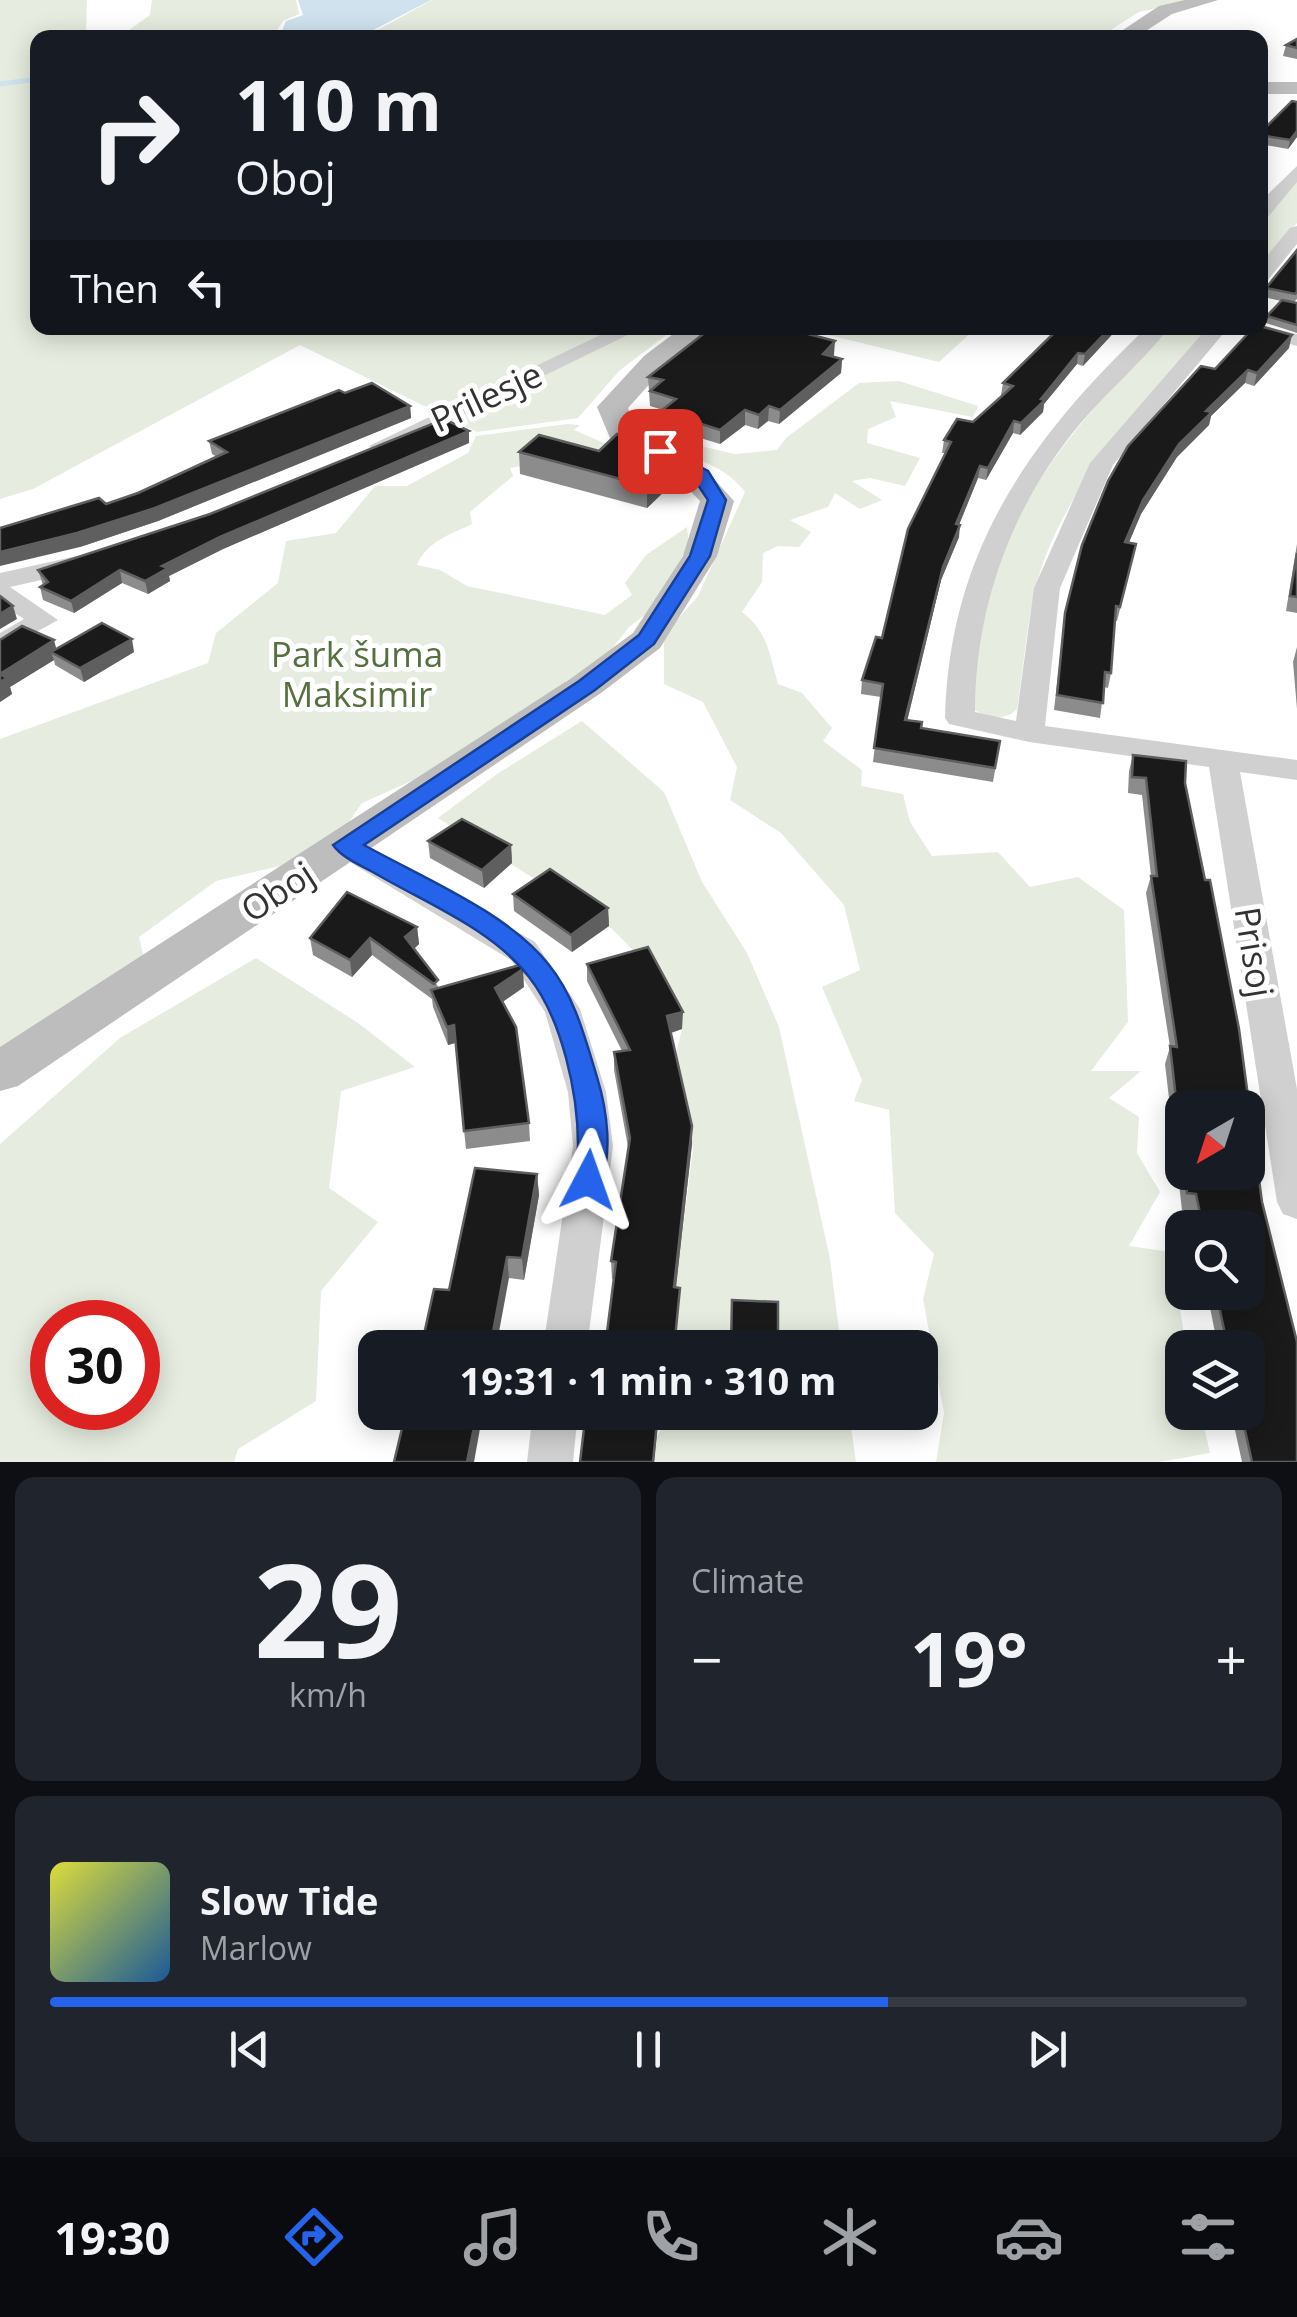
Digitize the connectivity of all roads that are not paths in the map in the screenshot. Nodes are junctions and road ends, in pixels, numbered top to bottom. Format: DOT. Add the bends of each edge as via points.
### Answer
graph roads {
  1 [pos="1209,0"];
  2 [pos="1134,30"];
  3 [pos="1268,88"];
  4 [pos="1297,88"];
  5 [pos="1297,172"];
  6 [pos="1268,205"];
  7 [pos="1297,232"];
  8 [pos="1268,267"];
  9 [pos="1268,334"];
  10 [pos="616,335"];
  11 [pos="690,335"];
  12 [pos="1152,335"];
  13 [pos="1212,335"];
  14 [pos="1297,340"];
  15 [pos="358,457"];
  16 [pos="106,554"];
  17 [pos="0,581"];
  18 [pos="0,592"];
  19 [pos="0,644"];
  20 [pos="1029,733"];
  21 [pos="1223,761"];
  22 [pos="1297,770"];
  23 [pos="346,845"];
  24 [pos="0,1072"];
  25 [pos="1297,1202"];
  26 [pos="567,1330"];
  27 [pos="554,1430"];
  28 [pos="550,1462"];
  1 -- 2 [label="street" via="1166,10"];
  3 -- 4 [label="street"];
  5 -- 6 [label="street"];
  7 -- 8 [label="street"];
  9 -- 14 [label="street"];
  10 -- 15 [label="street, Prilesje"];
  11 -- 23 [label="street, Oboj" via="612,406 621,431 683,461 717,500 700,556 646,640"];
  12 -- 20 [label="street" via="1030,473 986,569 958,675 960,718"];
  13 -- 20 [label="street" via="1088,486 1047,588"];
  16 -- 17 [label="street"];
  18 -- 19 [label="street" via="44,620"];
  20 -- 21 [label="street"];
  21 -- 22 [label="street"];
  21 -- 25 [label="street, Prisoj"];
  23 -- 24 [label="street, Oboj"];
  23 -- 26 [label="street" via="523,952 562,1010 587,1092 593,1146"];
  27 -- 28 [label="street"];
}
